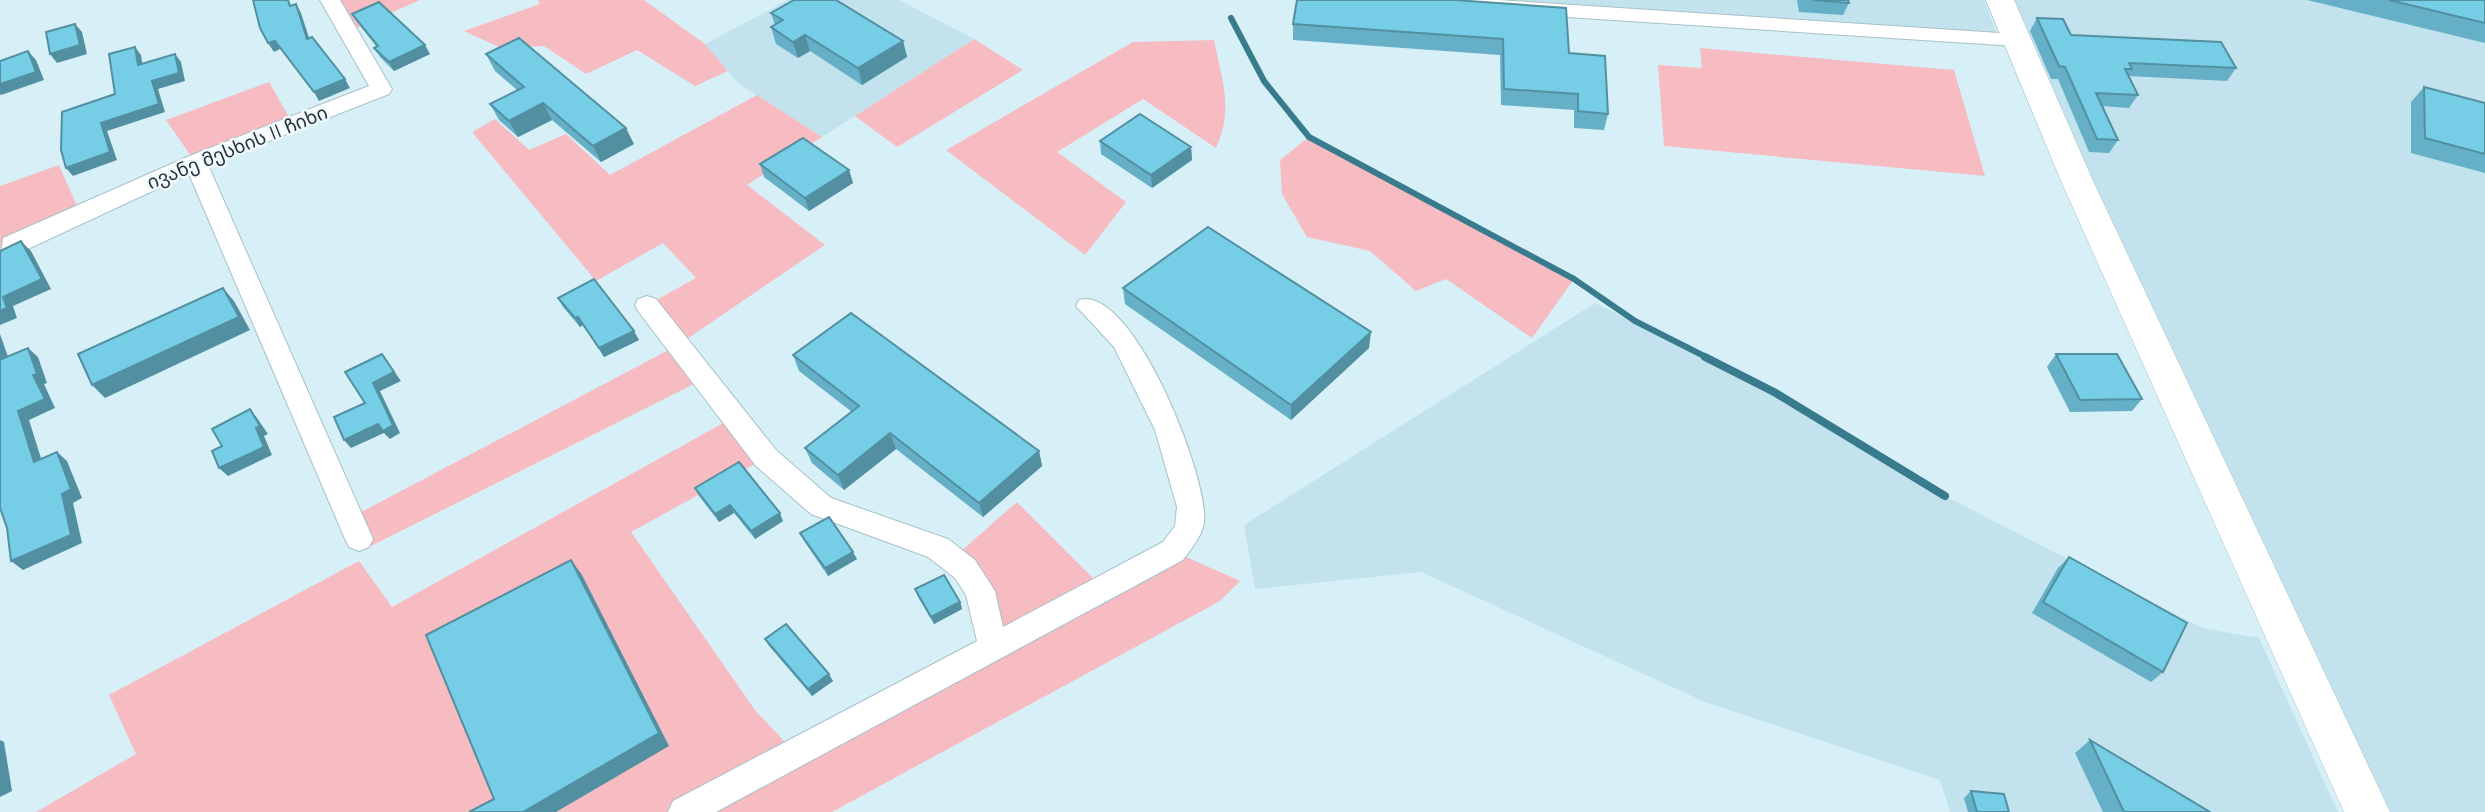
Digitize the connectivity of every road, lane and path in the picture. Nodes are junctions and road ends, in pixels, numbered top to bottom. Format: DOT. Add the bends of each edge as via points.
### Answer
graph roads {
  1 [pos="330,0"];
  2 [pos="1463,0"];
  3 [pos="2000,0"];
  4 [pos="2015,40"];
  5 [pos="195,162"];
  6 [pos="0,253"];
  7 [pos="647,306"];
  8 [pos="1088,306"];
  9 [pos="359,539"];
  10 [pos="993,647"];
  11 [pos="684,812"];
  12 [pos="2367,812"];
  1 -- 5 [label="street, ივანე მესხის II ჩიხი" via="382,89"];
  2 -- 4 [label="street" via="1504,7"];
  3 -- 4 [label="street"];
  4 -- 12 [label="street"];
  5 -- 6 [label="street, ივანე მესხის II ჩიხი" via="11,244"];
  5 -- 9 [label="street"];
  7 -- 10 [label="street" via="766,458 821,506 939,548 965,569 980,591"];
  8 -- 10 [label="street" via="1121,338 1150,384 1177,454 1191,524 1173,551"];
  10 -- 11 [label="street"];
}
